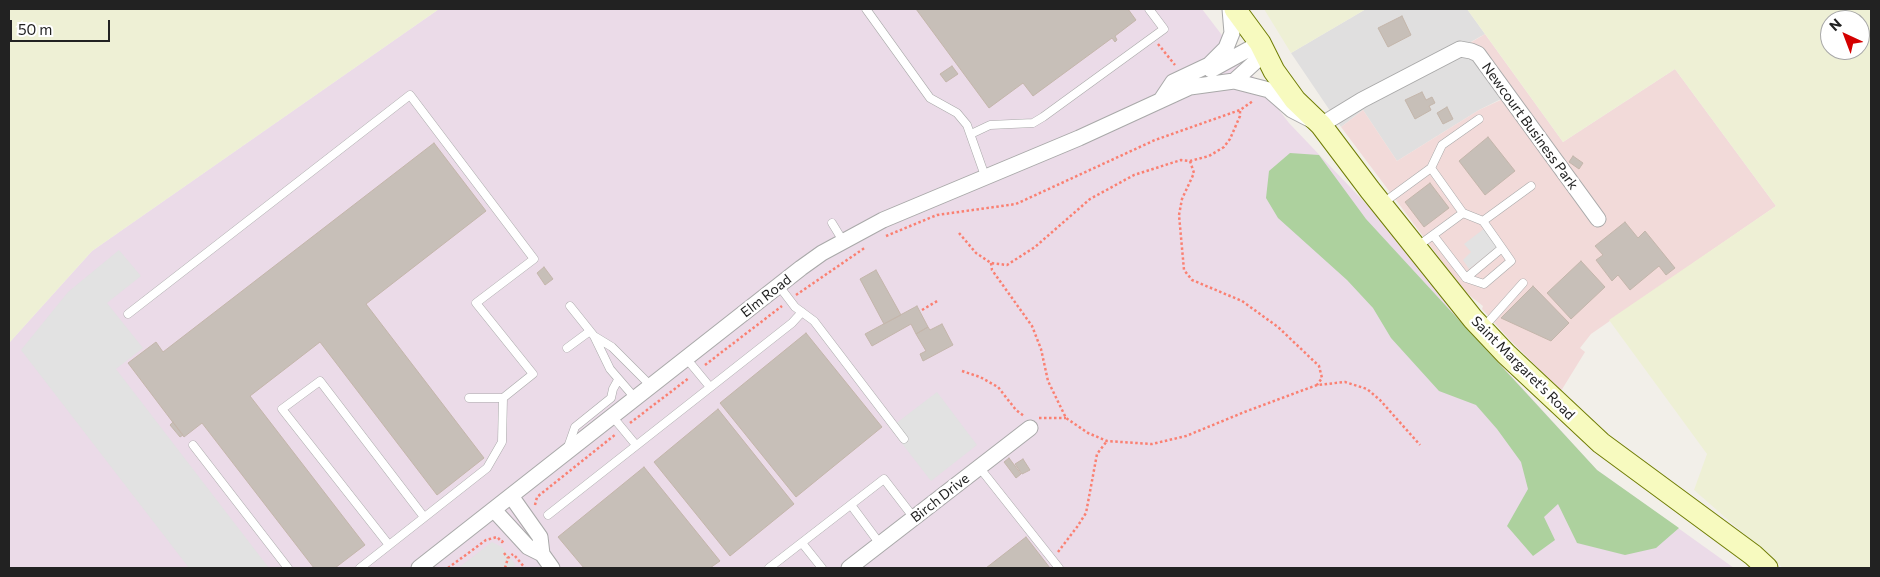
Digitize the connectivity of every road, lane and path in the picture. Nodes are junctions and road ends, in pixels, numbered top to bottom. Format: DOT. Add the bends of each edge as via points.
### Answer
graph roads {
  1 [pos="866,9"];
  2 [pos="1149,9"];
  3 [pos="1230,9"];
  4 [pos="1235,9"];
  5 [pos="1153,37"];
  6 [pos="1260,43"];
  7 [pos="1179,70"];
  8 [pos="1234,81"];
  9 [pos="1190,87"];
  10 [pos="1269,90"];
  11 [pos="1160,101"];
  12 [pos="1240,110"];
  13 [pos="1479,119"];
  14 [pos="1321,125"];
  15 [pos="971,134"];
  16 [pos="1190,161"];
  17 [pos="1431,168"];
  18 [pos="984,176"];
  19 [pos="1531,186"];
  20 [pos="1381,204"];
  21 [pos="1464,213"];
  22 [pos="1598,219"];
  23 [pos="1483,221"];
  24 [pos="832,223"];
  25 [pos="959,233"];
  26 [pos="1433,235"];
  27 [pos="884,236"];
  28 [pos="842,241"];
  29 [pos="867,246"];
  30 [pos="1416,248"];
  31 [pos="1502,248"];
  32 [pos="991,263"];
  33 [pos="1466,278"];
  34 [pos="1523,284"];
  35 [pos="779,286"];
  36 [pos="789,300"];
  37 [pos="939,300"];
  38 [pos="570,306"];
  39 [pos="922,310"];
  40 [pos="802,312"];
  41 [pos="128,314"];
  42 [pos="1482,329"];
  43 [pos="592,333"];
  44 [pos="567,348"];
  45 [pos="686,358"];
  46 [pos="962,371"];
  47 [pos="697,372"];
  48 [pos="618,380"];
  49 [pos="1317,385"];
  50 [pos="651,386"];
  51 [pos="710,387"];
  52 [pos="469,398"];
  53 [pos="503,398"];
  54 [pos="635,398"];
  55 [pos="612,416"];
  56 [pos="1066,418"];
  57 [pos="1030,421"];
  58 [pos="623,429"];
  59 [pos="904,439"];
  60 [pos="1107,441"];
  61 [pos="193,445"];
  62 [pos="1420,445"];
  63 [pos="636,446"];
  64 [pos="566,452"];
  65 [pos="979,468"];
  66 [pos="511,496"];
  67 [pos="850,505"];
  68 [pos="494,510"];
  69 [pos="548,515"];
  70 [pos="424,516"];
  71 [pos="914,518"];
  72 [pos="530,522"];
  73 [pos="509,537"];
  74 [pos="802,543"];
  75 [pos="880,544"];
  76 [pos="389,545"];
  77 [pos="504,553"];
  78 [pos="513,554"];
  79 [pos="542,554"];
  80 [pos="1055,556"];
  81 [pos="508,558"];
  82 [pos="288,568"];
  83 [pos="360,568"];
  84 [pos="419,568"];
  85 [pos="448,568"];
  86 [pos="505,568"];
  87 [pos="525,568"];
  88 [pos="552,568"];
  89 [pos="769,568"];
  90 [pos="822,568"];
  91 [pos="849,568"];
  92 [pos="1059,568"];
  93 [pos="1767,568"];
  1 -- 15 [label="lane" via="930,98 957,113"];
  2 -- 5 [label="lane" via="1164,29"];
  3 -- 11 [label="street, Elm Road" via="1232,33 1226,48 1209,65 1173,82"];
  4 -- 6 [label="main road, Saint Margaret's Road"];
  5 -- 7 [label="path"];
  5 -- 15 [label="lane" via="1033,123 990,125"];
  6 -- 8 [label="street" via="1255,62"];
  6 -- 9 [label="street, Elm Road" via="1205,72"];
  6 -- 14 [label="main road, Saint Margaret's Road" via="1285,63 1308,96"];
  8 -- 9 [label="street, Elm Road"];
  8 -- 10 [label="street, Elm Road"];
  9 -- 11 [label="street, Elm Road"];
  10 -- 12 [label="path"];
  10 -- 14 [label="street, Elm Road" via="1292,110"];
  11 -- 18 [label="street, Elm Road"];
  12 -- 16 [label="path" via="1224,147 1209,156"];
  12 -- 27 [label="path" via="1155,140 1016,204 937,215"];
  13 -- 17 [label="lane" via="1442,145"];
  14 -- 20 [label="main road, Saint Margaret's Road"];
  14 -- 22 [label="street, Newcourt Business Park" via="1460,49 1470,51 1478,54"];
  15 -- 18 [label="lane"];
  16 -- 32 [label="path" via="1181,160 1134,175 1090,199 1035,247 1008,265"];
  16 -- 49 [label="path" via="1194,173 1179,215 1184,270 1192,280 1242,300 1278,327 1319,366 1322,378"];
  17 -- 20 [label="lane"];
  17 -- 21 [label="lane"];
  18 -- 28 [label="street, Elm Road"];
  19 -- 23 [label="lane"];
  20 -- 30 [label="main road, Saint Margaret's Road"];
  21 -- 23 [label="lane"];
  21 -- 26 [label="lane"];
  23 -- 31 [label="lane"];
  24 -- 28 [label="lane"];
  25 -- 32 [label="path" via="976,253"];
  26 -- 30 [label="lane"];
  26 -- 33 [label="lane"];
  28 -- 35 [label="street, Elm Road"];
  29 -- 36 [label="path"];
  30 -- 42 [label="main road, Saint Margaret's Road"];
  31 -- 33 [label="lane"];
  31 -- 33 [label="lane" via="1510,261 1484,284"];
  32 -- 56 [label="path" via="992,270 1032,326 1048,382"];
  34 -- 42 [label="lane"];
  35 -- 36 [label="lane"];
  35 -- 45 [label="street, Elm Road"];
  36 -- 40 [label="lane"];
  36 -- 47 [label="path"];
  37 -- 39 [label="path"];
  38 -- 43 [label="lane"];
  40 -- 51 [label="lane"];
  40 -- 59 [label="lane" via="814,321"];
  41 -- 53 [label="lane" via="410,95 534,259 476,303 533,374"];
  42 -- 93 [label="main road, Saint Margaret's Road" via="1601,443"];
  43 -- 44 [label="lane"];
  43 -- 48 [label="lane"];
  43 -- 50 [label="lane" via="612,346"];
  45 -- 47 [label="lane"];
  45 -- 50 [label="street, Elm Road"];
  46 -- 57 [label="path" via="998,387 1016,410"];
  47 -- 51 [label="lane"];
  47 -- 58 [label="path"];
  48 -- 54 [label="lane"];
  48 -- 64 [label="lane" via="612,398 575,427"];
  49 -- 60 [label="path" via="1186,436 1152,444"];
  49 -- 62 [label="path" via="1345,382 1367,389"];
  50 -- 54 [label="street, Elm Road"];
  51 -- 63 [label="lane"];
  52 -- 53 [label="lane"];
  53 -- 70 [label="lane" via="502,442 487,468"];
  54 -- 55 [label="street, Elm Road"];
  55 -- 58 [label="lane"];
  55 -- 64 [label="street, Elm Road"];
  56 -- 57 [label="path"];
  56 -- 60 [label="path"];
  57 -- 65 [label="street, Birch Drive"];
  58 -- 63 [label="lane"];
  58 -- 72 [label="path" via="537,497 535,510 540,516"];
  60 -- 80 [label="path" via="1097,454 1086,513"];
  61 -- 82 [label="lane"];
  63 -- 69 [label="lane"];
  64 -- 66 [label="street, Elm Road"];
  65 -- 71 [label="street, Birch Drive"];
  65 -- 92 [label="lane"];
  66 -- 68 [label="street, Elm Road"];
  66 -- 72 [label="street"];
  67 -- 71 [label="lane" via="884,479"];
  67 -- 74 [label="lane"];
  67 -- 75 [label="lane"];
  68 -- 73 [label="street"];
  68 -- 84 [label="street, Elm Road"];
  70 -- 76 [label="lane"];
  70 -- 76 [label="lane" via="320,381 282,409"];
  71 -- 75 [label="street, Birch Drive"];
  72 -- 79 [label="street" via="540,537"];
  73 -- 78 [label="path"];
  73 -- 79 [label="street"];
  73 -- 85 [label="path" via="486,540"];
  74 -- 89 [label="lane"];
  74 -- 90 [label="lane"];
  75 -- 91 [label="street, Birch Drive"];
  76 -- 83 [label="lane"];
  77 -- 81 [label="path"];
  78 -- 81 [label="path"];
  78 -- 87 [label="path"];
  79 -- 88 [label="street"];
  81 -- 86 [label="path"];
}
